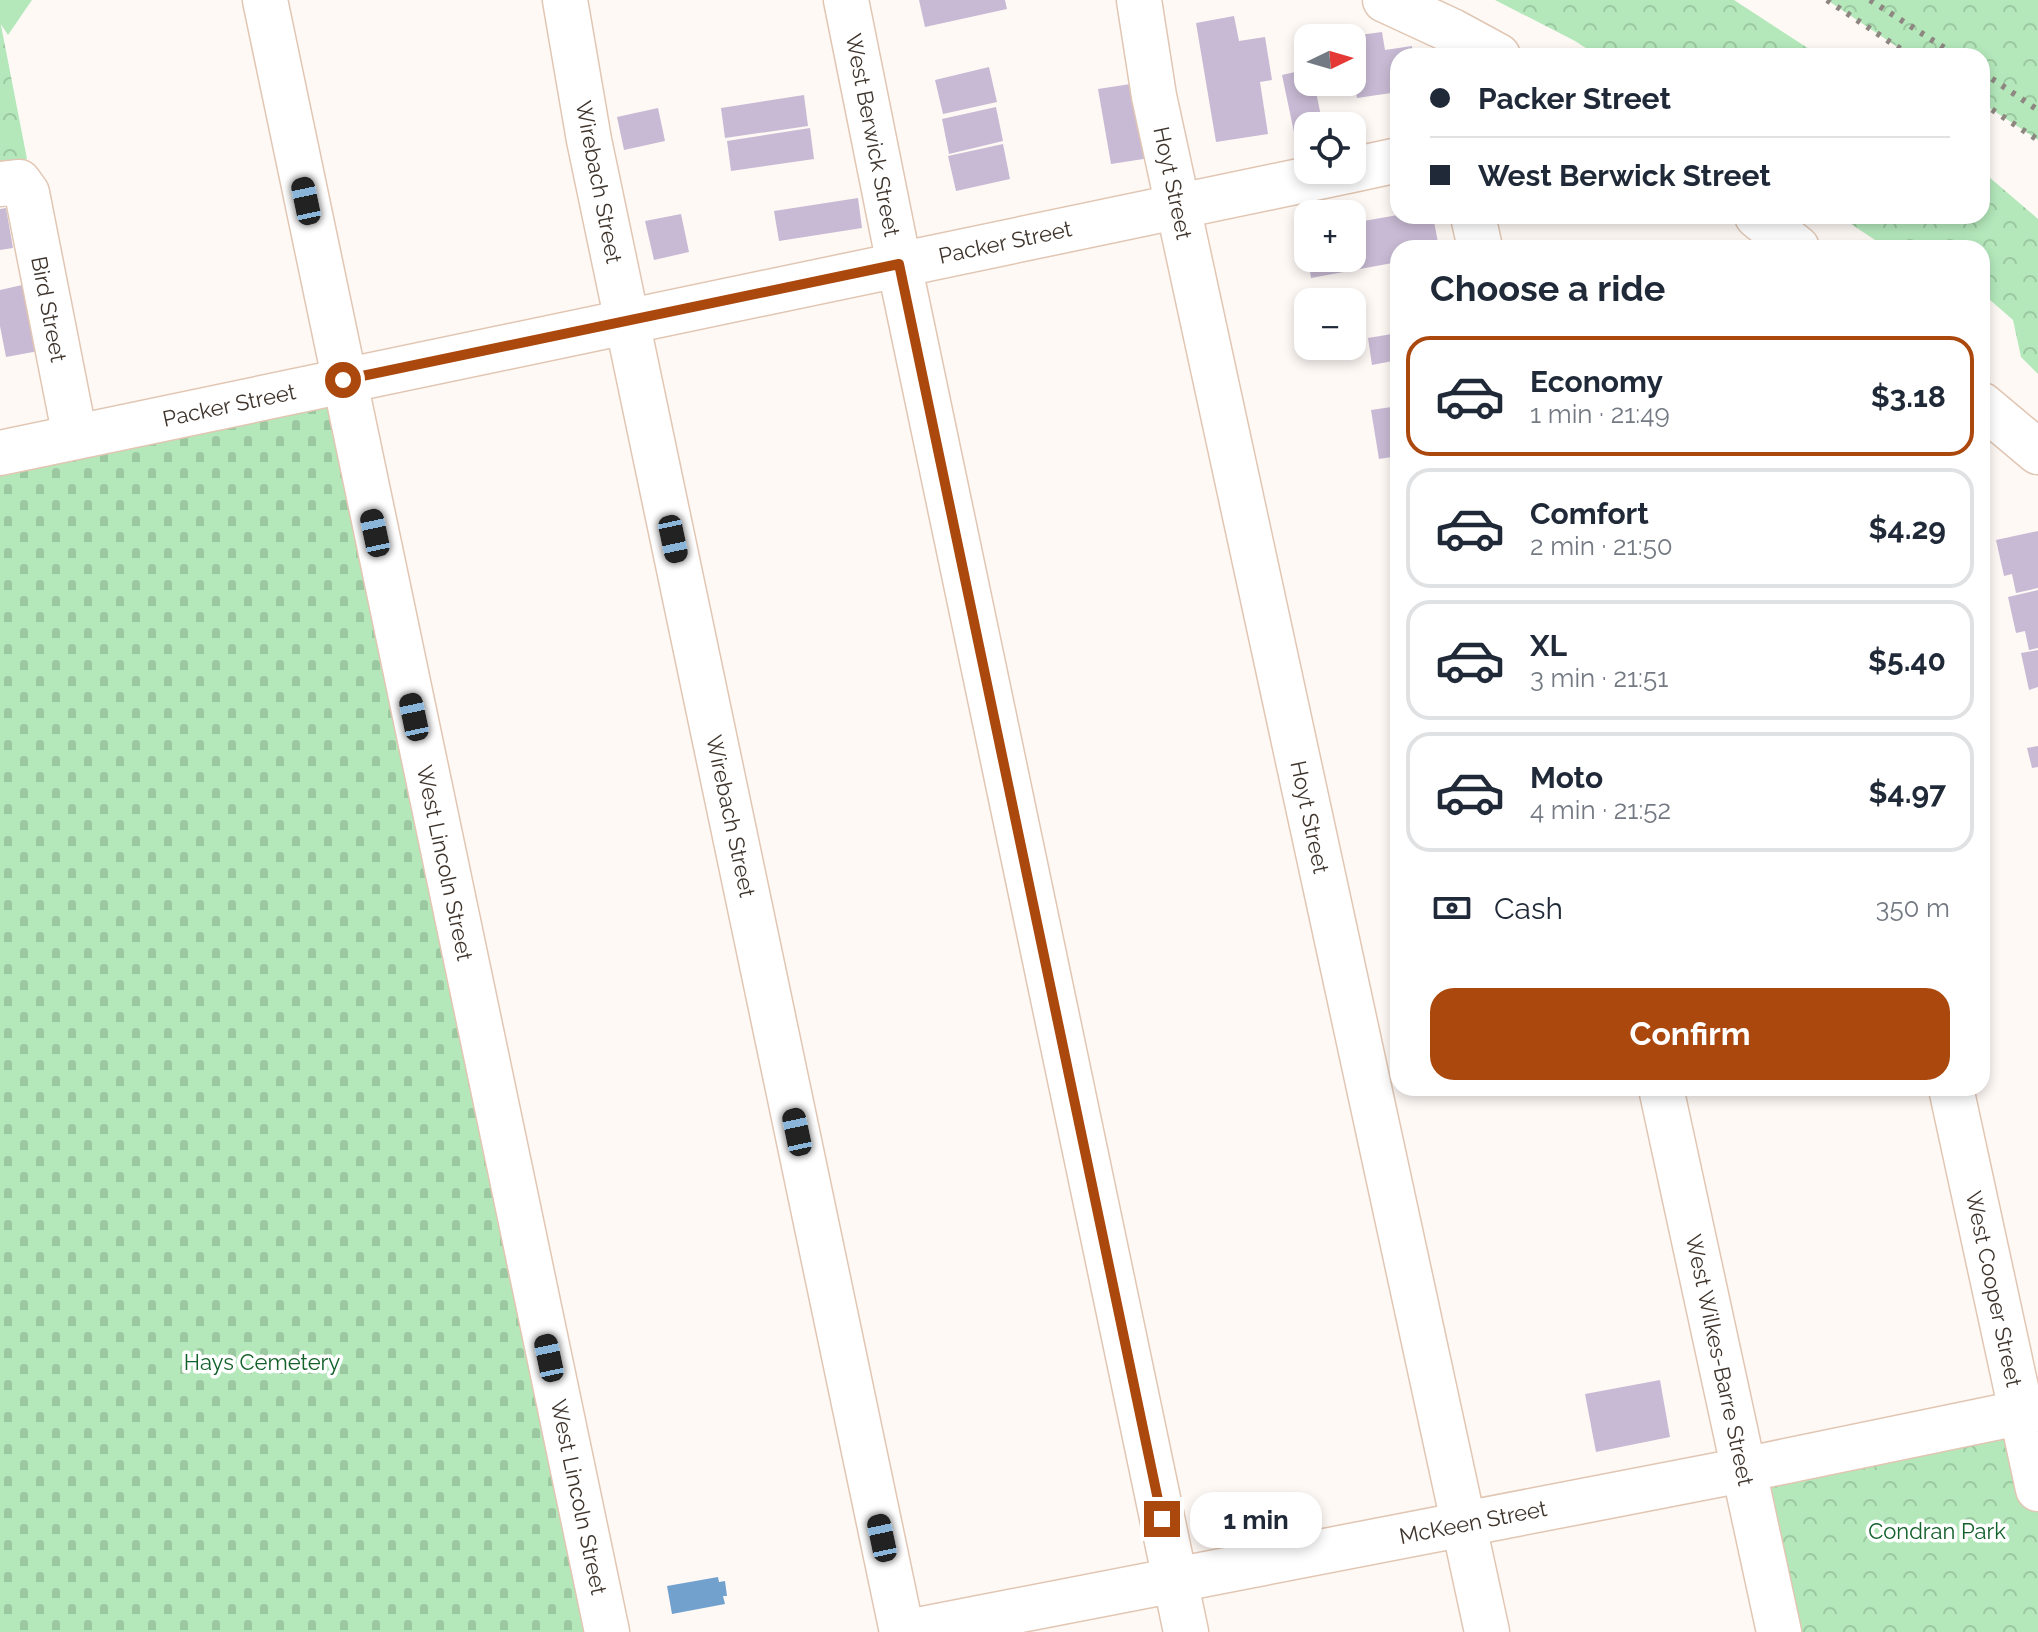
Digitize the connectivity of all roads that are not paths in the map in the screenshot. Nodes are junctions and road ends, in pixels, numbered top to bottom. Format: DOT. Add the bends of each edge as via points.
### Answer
graph roads {
  1 [pos="265,0"];
  2 [pos="565,0"];
  3 [pos="846,0"];
  4 [pos="1139,0"];
  5 [pos="1385,0"];
  6 [pos="1452,44"];
  7 [pos="1390,162"];
  8 [pos="1366,167"];
  9 [pos="1294,182"];
  10 [pos="9,183"];
  11 [pos="1178,206"];
  12 [pos="899,264"];
  13 [pos="627,320"];
  14 [pos="343,380"];
  15 [pos="1990,412"];
  16 [pos="75,437"];
  17 [pos="2038,452"];
  18 [pos="0,453"];
  19 [pos="1663,1096"];
  20 [pos="1953,1096"];
  21 [pos="2029,1411"];
  22 [pos="1743,1470"];
  23 [pos="2038,1489"];
  24 [pos="1463,1524"];
  25 [pos="1175,1580"];
  26 [pos="607,1632"];
  27 [pos="904,1632"];
  28 [pos="1186,1632"];
  29 [pos="1487,1632"];
  30 [pos="1779,1632"];
  1 -- 14 [label="street, West Lincoln Street"];
  2 -- 13 [label="street, Wirebach Street"];
  3 -- 12 [label="street, West Berwick Street"];
  4 -- 11 [label="street, Hoyt Street"];
  5 -- 6 [label="street"];
  7 -- 8 [label="street, Packer Street"];
  9 -- 11 [label="street, Packer Street"];
  10 -- 16 [label="street, Bird Street" via="27,193"];
  11 -- 12 [label="street, Packer Street"];
  11 -- 24 [label="street, Hoyt Street"];
  12 -- 13 [label="street, Packer Street"];
  12 -- 25 [label="street, West Berwick Street"];
  13 -- 14 [label="street, Packer Street"];
  13 -- 27 [label="street, Wirebach Street"];
  14 -- 16 [label="street, Packer Street"];
  14 -- 26 [label="street, West Lincoln Street"];
  15 -- 17 [label="street"];
  16 -- 18 [label="street, Packer Street"];
  19 -- 22 [label="street, West Wilkes-Barre Street"];
  20 -- 21 [label="street, West Cooper Street"];
  21 -- 22 [label="street, McKeen Street"];
  21 -- 23 [label="street, West Cooper Street"];
  22 -- 24 [label="street, McKeen Street"];
  22 -- 30 [label="street, West Wilkes-Barre Street"];
  24 -- 25 [label="street, McKeen Street"];
  24 -- 29 [label="street, Hoyt Street"];
  25 -- 27 [label="street, McKeen Street"];
  25 -- 28 [label="street, West Berwick Street"];
}
